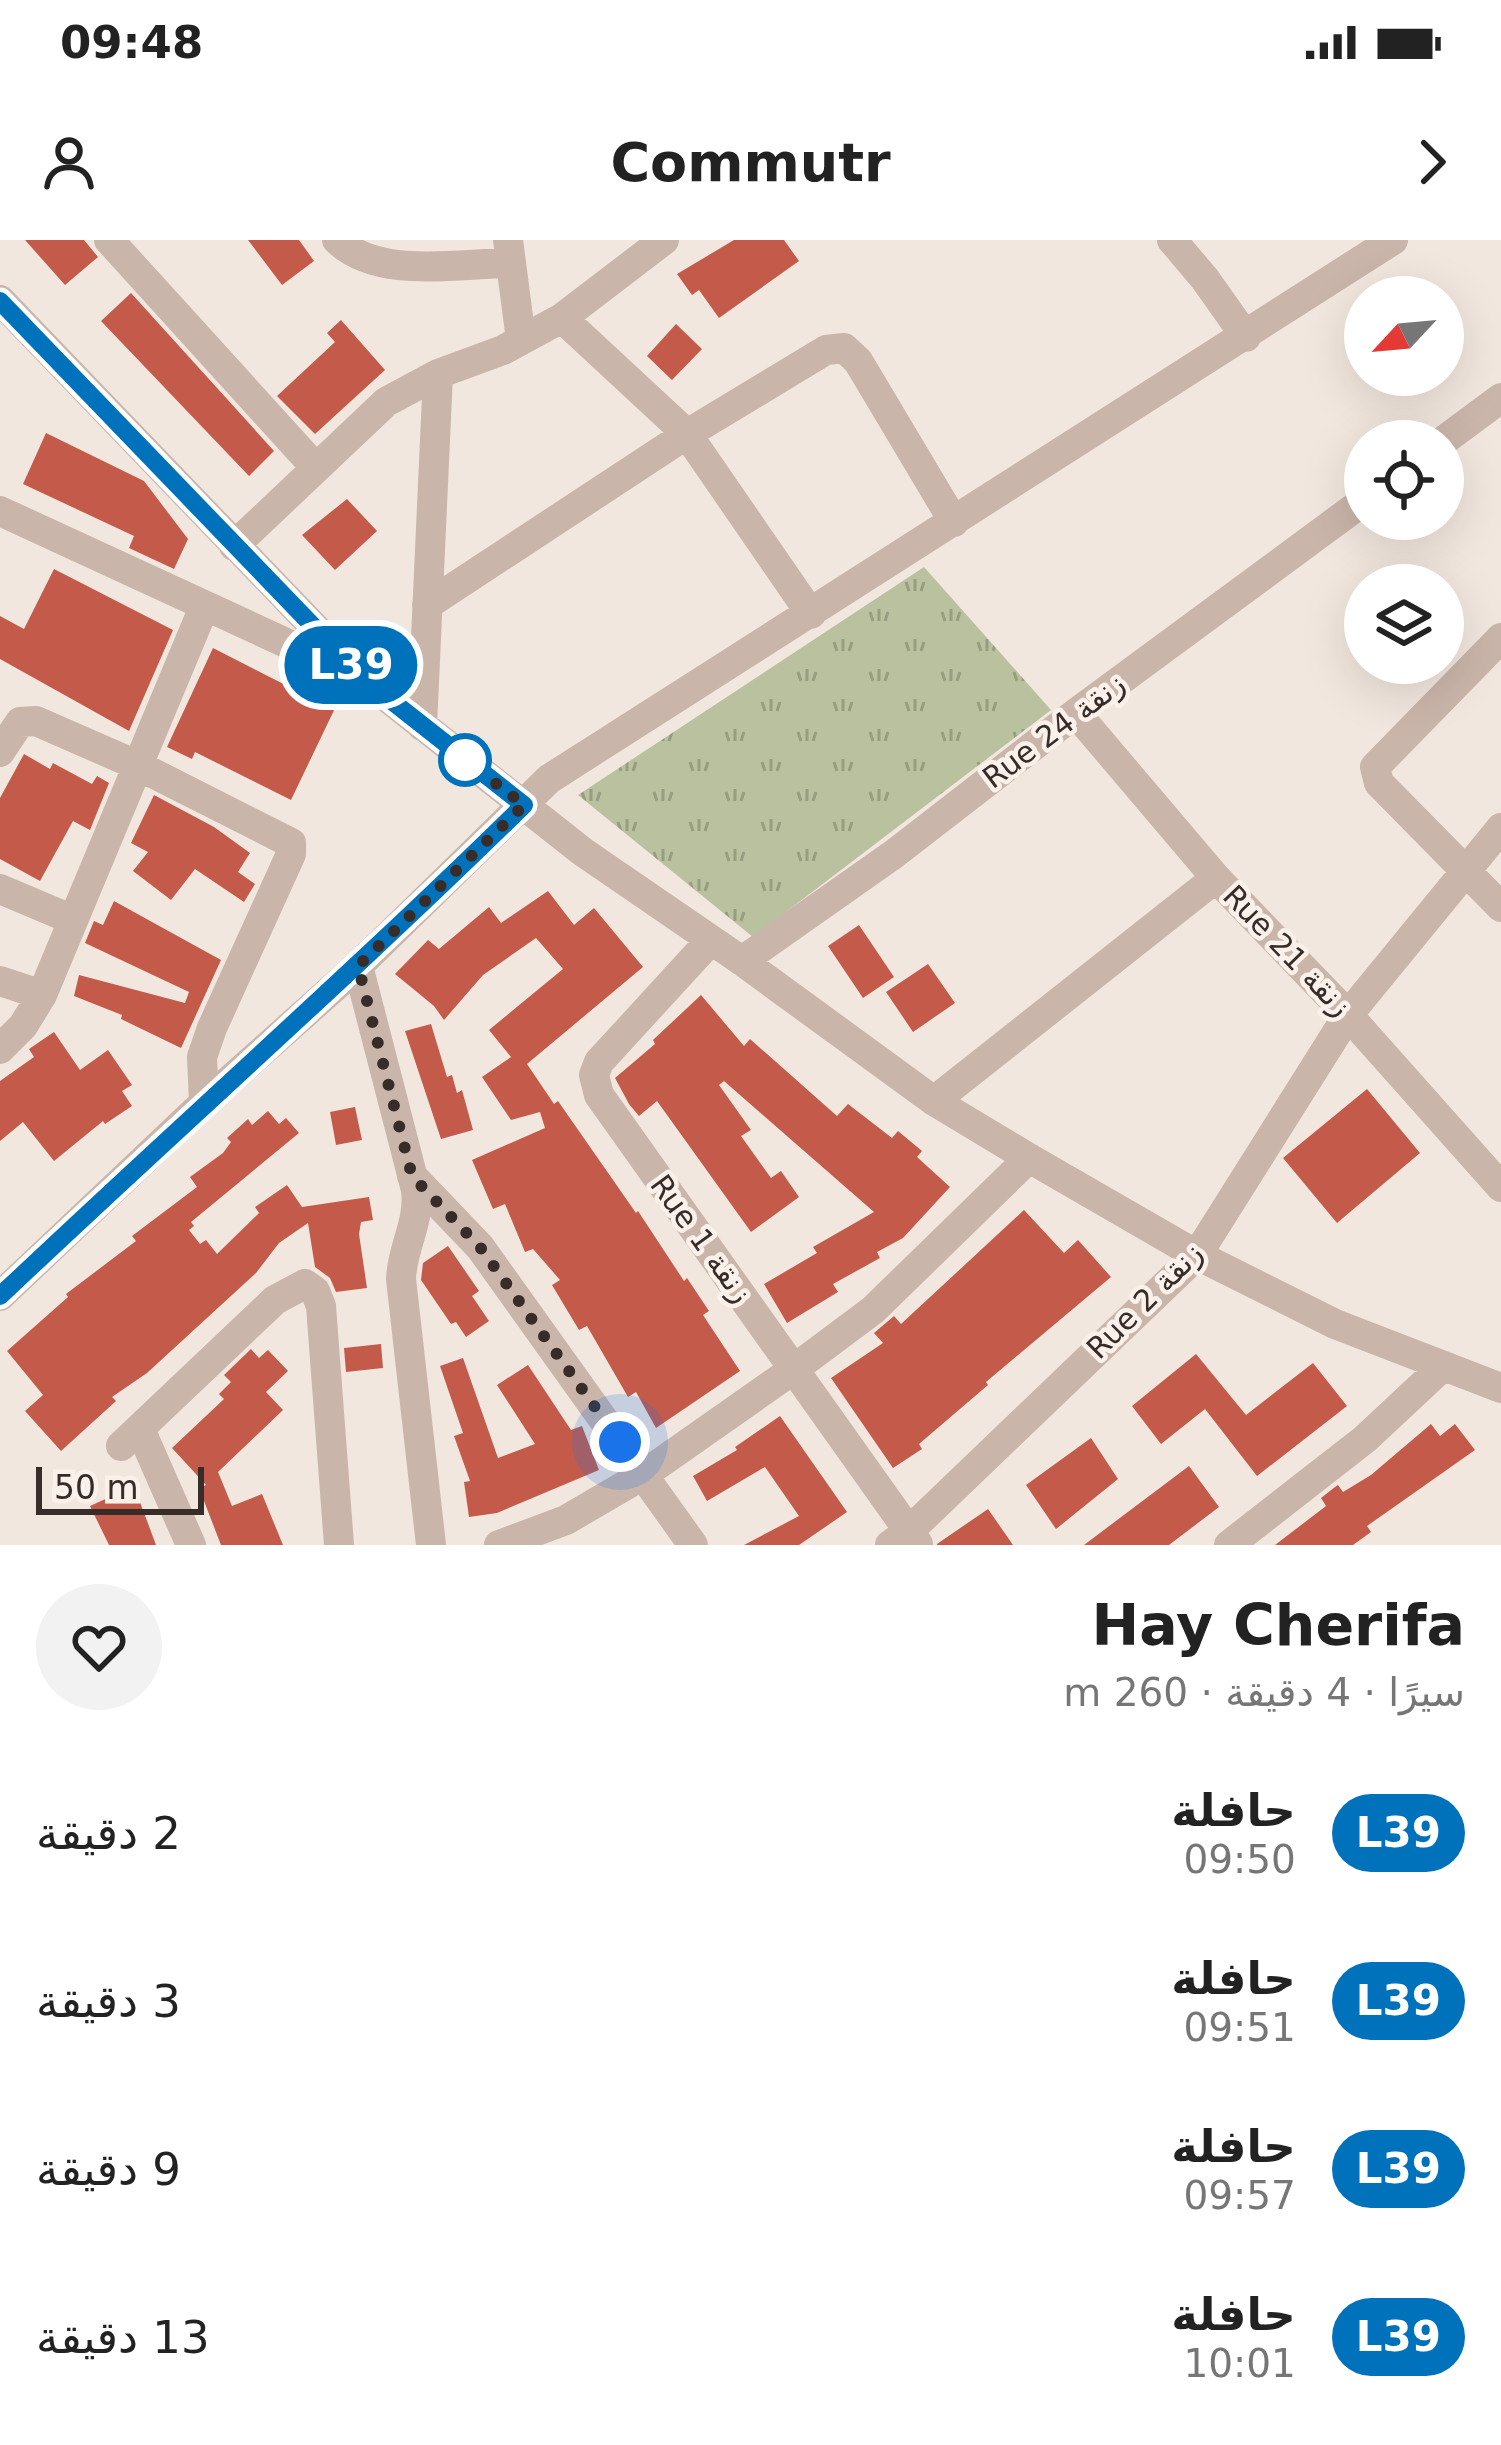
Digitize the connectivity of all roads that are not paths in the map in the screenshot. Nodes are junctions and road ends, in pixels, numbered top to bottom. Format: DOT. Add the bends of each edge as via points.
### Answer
graph roads {
  1 [pos="109,240"];
  2 [pos="337,240"];
  3 [pos="1172,240"];
  4 [pos="1393,240"];
  5 [pos="650,244"];
  6 [pos="509,251"];
  7 [pos="0,301"];
  8 [pos="562,318"];
  9 [pos="1246,338"];
  10 [pos="520,340"];
  11 [pos="438,374"];
  12 [pos="1501,398"];
  13 [pos="1464,425"];
  14 [pos="687,434"];
  15 [pos="316,468"];
  16 [pos="0,511"];
  17 [pos="1344,515"];
  18 [pos="954,522"];
  19 [pos="234,546"];
  20 [pos="427,605"];
  21 [pos="204,607"];
  22 [pos="812,614"];
  23 [pos="1501,638"];
  24 [pos="365,680"];
  25 [pos="1076,713"];
  26 [pos="422,726"];
  27 [pos="0,752"];
  28 [pos="139,766"];
  29 [pos="524,805"];
  30 [pos="1501,828"];
  31 [pos="1466,867"];
  32 [pos="1216,878"];
  33 [pos="0,890"];
  34 [pos="1501,907"];
  35 [pos="71,919"];
  36 [pos="710,940"];
  37 [pos="742,961"];
  38 [pos="358,966"];
  39 [pos="0,980"];
  40 [pos="42,995"];
  41 [pos="1348,1015"];
  42 [pos="0,1049"];
  43 [pos="934,1101"];
  44 [pos="204,1102"];
  45 [pos="1029,1158"];
  46 [pos="412,1176"];
  47 [pos="1501,1187"];
  48 [pos="1197,1255"];
  49 [pos="0,1296"];
  50 [pos="1441,1368"];
  51 [pos="794,1369"];
  52 [pos="1501,1388"];
  53 [pos="644,1475"];
  54 [pos="905,1541"];
  55 [pos="191,1545"];
  56 [pos="339,1545"];
  57 [pos="431,1545"];
  58 [pos="499,1545"];
  59 [pos="693,1545"];
  60 [pos="1229,1545"];
  1 -- 15 [label="street"];
  2 -- 6 [label="street" via="393,265"];
  3 -- 9 [label="street"];
  4 -- 9 [label="street"];
  5 -- 8 [label="street"];
  6 -- 10 [label="street"];
  7 -- 19 [label="street"];
  8 -- 10 [label="street"];
  8 -- 14 [label="street"];
  9 -- 18 [label="street"];
  10 -- 11 [label="street"];
  11 -- 15 [label="street" via="386,402"];
  11 -- 20 [label="street"];
  12 -- 13 [label="street"];
  14 -- 18 [label="street" via="826,350 844,348"];
  14 -- 20 [label="street"];
  14 -- 22 [label="street"];
  15 -- 19 [label="street"];
  16 -- 21 [label="street"];
  17 -- 25 [label="street, Rue 24 زنقة"];
  18 -- 22 [label="street"];
  19 -- 24 [label="street"];
  20 -- 26 [label="street"];
  21 -- 24 [label="street"];
  21 -- 28 [label="street"];
  22 -- 29 [label="street" via="549,779"];
  23 -- 31 [label="street" via="1375,766 1379,783"];
  24 -- 26 [label="street"];
  25 -- 32 [label="street, Rue 21 زنقة"];
  25 -- 37 [label="street, Rue 24 زنقة"];
  26 -- 29 [label="street"];
  27 -- 28 [label="street" via="20,722 36,721"];
  28 -- 35 [label="street"];
  28 -- 44 [label="street" via="291,843 202,1057"];
  29 -- 36 [label="street"];
  29 -- 38 [label="street"];
  30 -- 31 [label="street, Rue 2 زنقة"];
  31 -- 34 [label="street"];
  31 -- 41 [label="street, Rue 2 زنقة"];
  32 -- 41 [label="street, Rue 21 زنقة"];
  32 -- 43 [label="street"];
  33 -- 35 [label="street"];
  35 -- 40 [label="street"];
  36 -- 37 [label="street"];
  36 -- 51 [label="street, Rue 1 زنقة" via="594,1075 599,1095"];
  37 -- 43 [label="street"];
  38 -- 44 [label="street"];
  38 -- 46 [label="street"];
  39 -- 40 [label="street"];
  40 -- 42 [label="street"];
  41 -- 47 [label="street, Rue 21 زنقة"];
  41 -- 48 [label="street, Rue 2 زنقة"];
  43 -- 45 [label="street"];
  44 -- 49 [label="street"];
  45 -- 48 [label="street"];
  45 -- 51 [label="street" via="873,1310"];
  46 -- 53 [label="street" via="480,1247"];
  46 -- 57 [label="street" via="416,1217 400,1280"];
  48 -- 50 [label="street"];
  48 -- 54 [label="street, Rue 2 زنقة"];
  50 -- 52 [label="street"];
  50 -- 60 [label="street"];
  51 -- 53 [label="street"];
  51 -- 54 [label="street, Rue 1 زنقة"];
  53 -- 58 [label="street" via="566,1520"];
  53 -- 59 [label="street"];
  55 -- 56 [label="street" via="131,1437 275,1300 305,1284 320,1306"];
}
